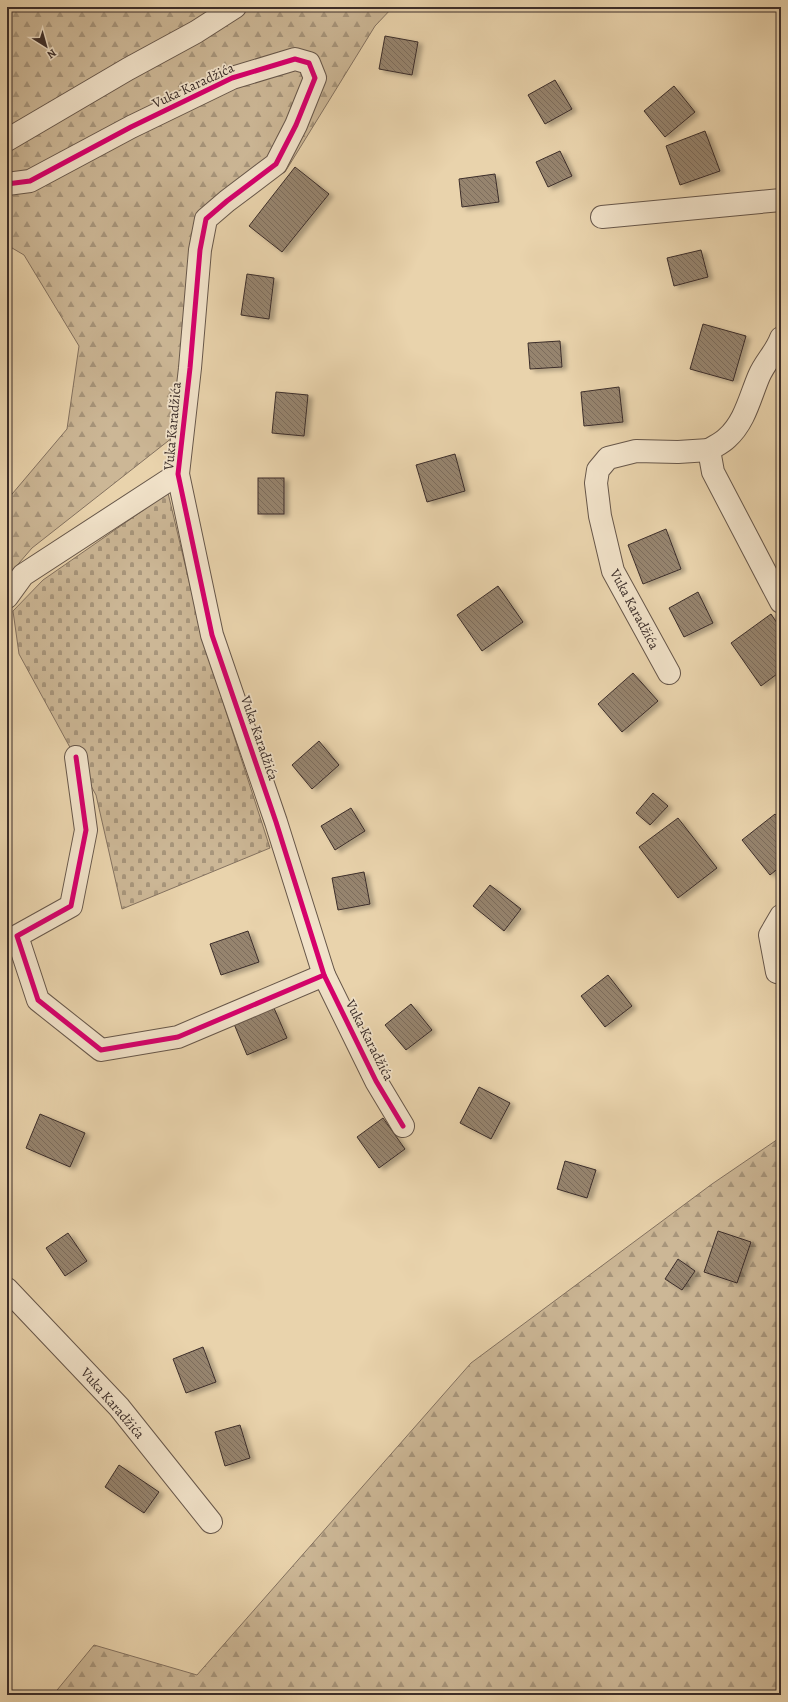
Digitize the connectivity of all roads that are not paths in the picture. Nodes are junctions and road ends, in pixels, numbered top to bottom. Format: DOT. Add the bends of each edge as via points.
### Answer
graph roads {
  1 [pos="236,7"];
  2 [pos="7,140"];
  3 [pos="7,184"];
  4 [pos="781,200"];
  5 [pos="602,217"];
  6 [pos="781,338"];
  7 [pos="709,450"];
  8 [pos="178,474"];
  9 [pos="7,597"];
  10 [pos="781,602"];
  11 [pos="670,673"];
  12 [pos="76,757"];
  13 [pos="781,916"];
  14 [pos="781,973"];
  15 [pos="324,975"];
  16 [pos="403,1126"];
  17 [pos="7,1289"];
  18 [pos="212,1522"];
  1 -- 2 [label="street"];
  3 -- 8 [label="street, Vuka Karadžića" via="30,181 131,127 232,78 295,59 309,64 315,78 296,125 276,164 206,219 200,250"];
  4 -- 5 [label="street"];
  6 -- 7 [label="street, Vuka Karadžića" via="760,374 737,426 727,438"];
  7 -- 10 [label="street" via="713,472"];
  7 -- 11 [label="street, Vuka Karadžića" via="636,450 608,458 598,470 596,483 600,516 613,570"];
  8 -- 9 [label="street, Vuka Karadžića" via="23,575"];
  8 -- 15 [label="street, Vuka Karadžića" via="212,635 276,822"];
  12 -- 15 [label="street" via="86,830 71,906 17,936 38,1000 101,1050 178,1037"];
  13 -- 14 [label="street" via="770,935 777,972"];
  15 -- 16 [label="street, Vuka Karadžića" via="376,1081"];
  17 -- 18 [label="street, Vuka Karadžića" via="119,1407"];
}
